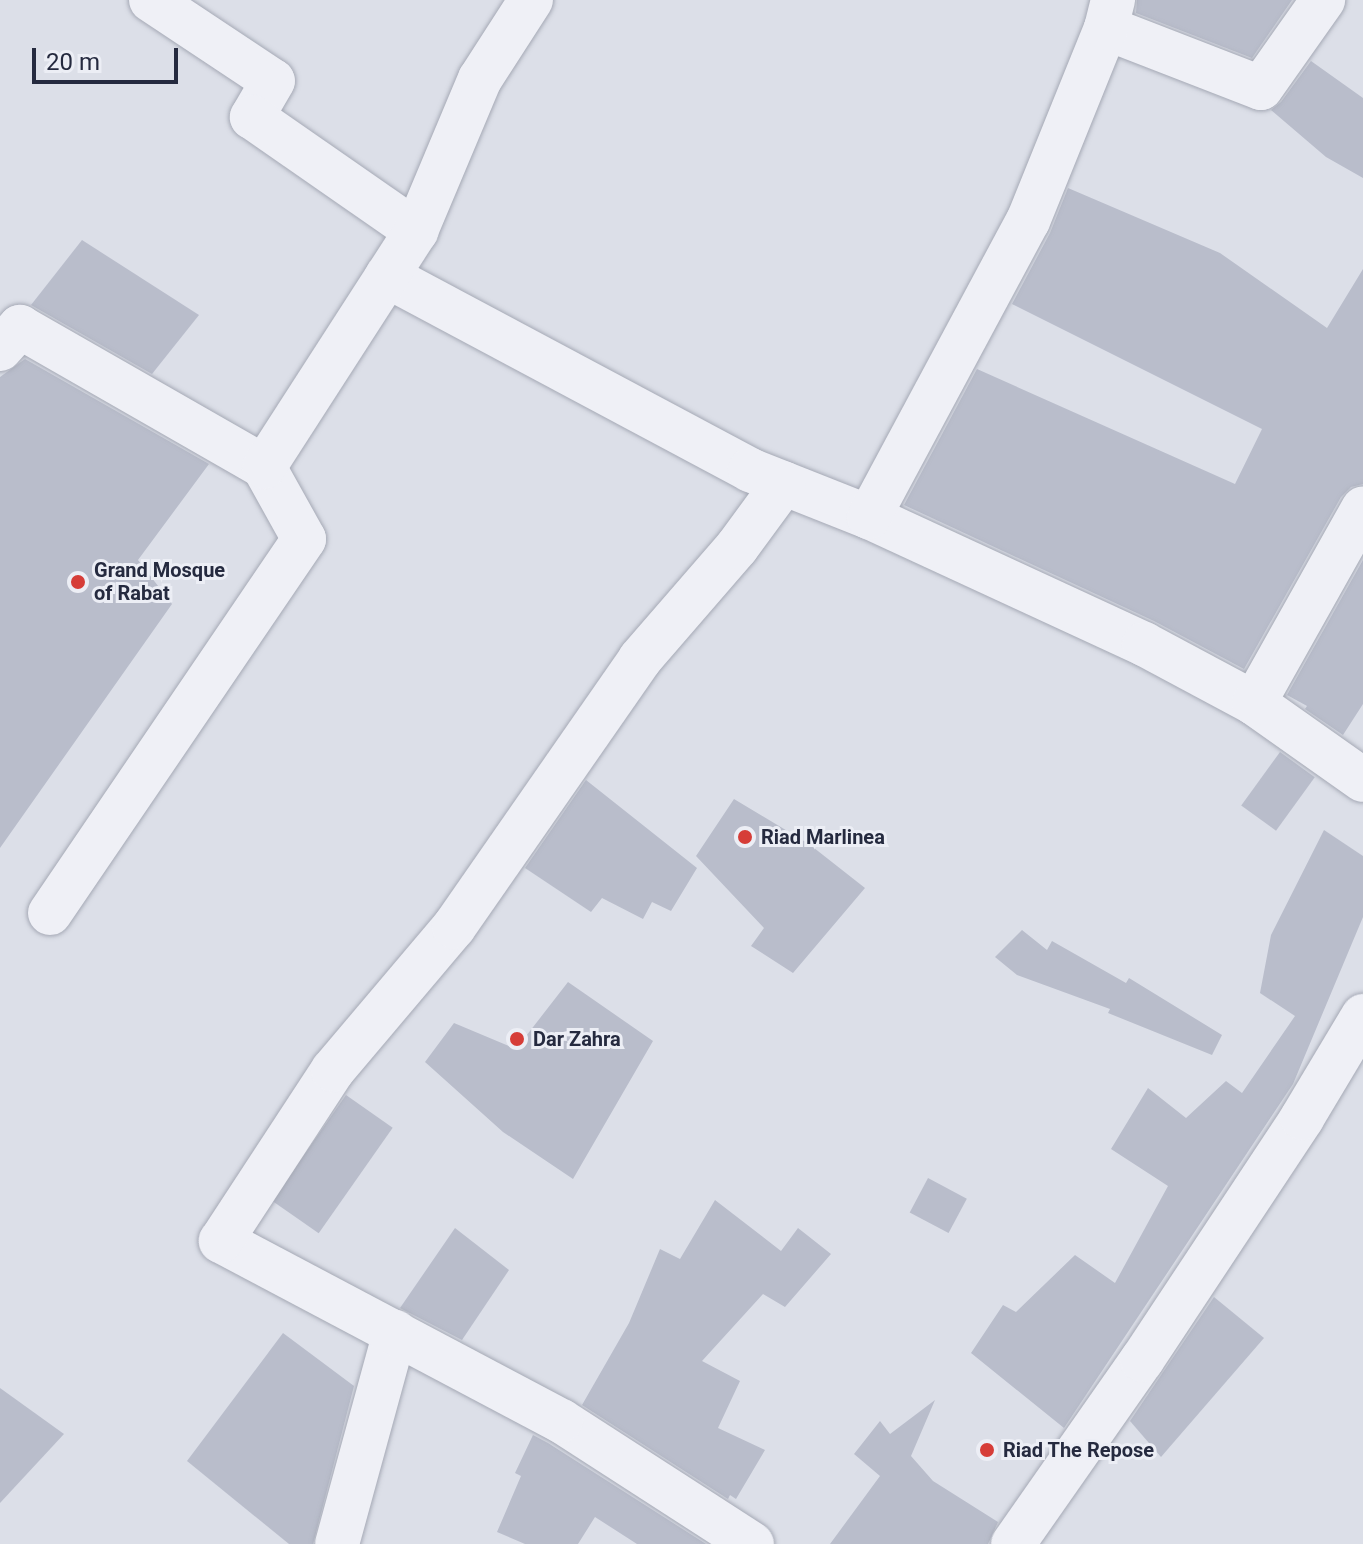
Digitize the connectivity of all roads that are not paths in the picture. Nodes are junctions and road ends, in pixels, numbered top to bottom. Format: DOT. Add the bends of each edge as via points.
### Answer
graph roads {
  1 [pos="151,0"];
  2 [pos="531,0"];
  3 [pos="1323,0"];
  4 [pos="1110,14"];
  5 [pos="416,231"];
  6 [pos="387,276"];
  7 [pos="0,349"];
  8 [pos="264,467"];
  9 [pos="784,483"];
  10 [pos="1363,509"];
  11 [pos="869,517"];
  12 [pos="1254,703"];
  13 [pos="1363,780"];
  14 [pos="50,913"];
  15 [pos="1363,1016"];
  16 [pos="395,1332"];
  17 [pos="337,1544"];
  18 [pos="752,1544"];
  19 [pos="1013,1544"];
  1 -- 5 [label="street" via="273,81 252,117"];
  2 -- 5 [label="street" via="480,79"];
  3 -- 4 [label="street" via="1261,88"];
  4 -- 11 [label="street" via="1028,221"];
  5 -- 6 [label="street"];
  6 -- 8 [label="street"];
  6 -- 9 [label="street" via="750,470"];
  7 -- 8 [label="street" via="20,327"];
  8 -- 14 [label="street" via="304,539"];
  9 -- 11 [label="street"];
  9 -- 16 [label="street" via="737,547 640,659 454,927 333,1070 221,1241"];
  10 -- 12 [label="street"];
  11 -- 12 [label="street" via="1144,644"];
  12 -- 13 [label="street"];
  15 -- 19 [label="street" via="1150,1348"];
  16 -- 17 [label="street"];
  16 -- 18 [label="street" via="561,1421"];
}
